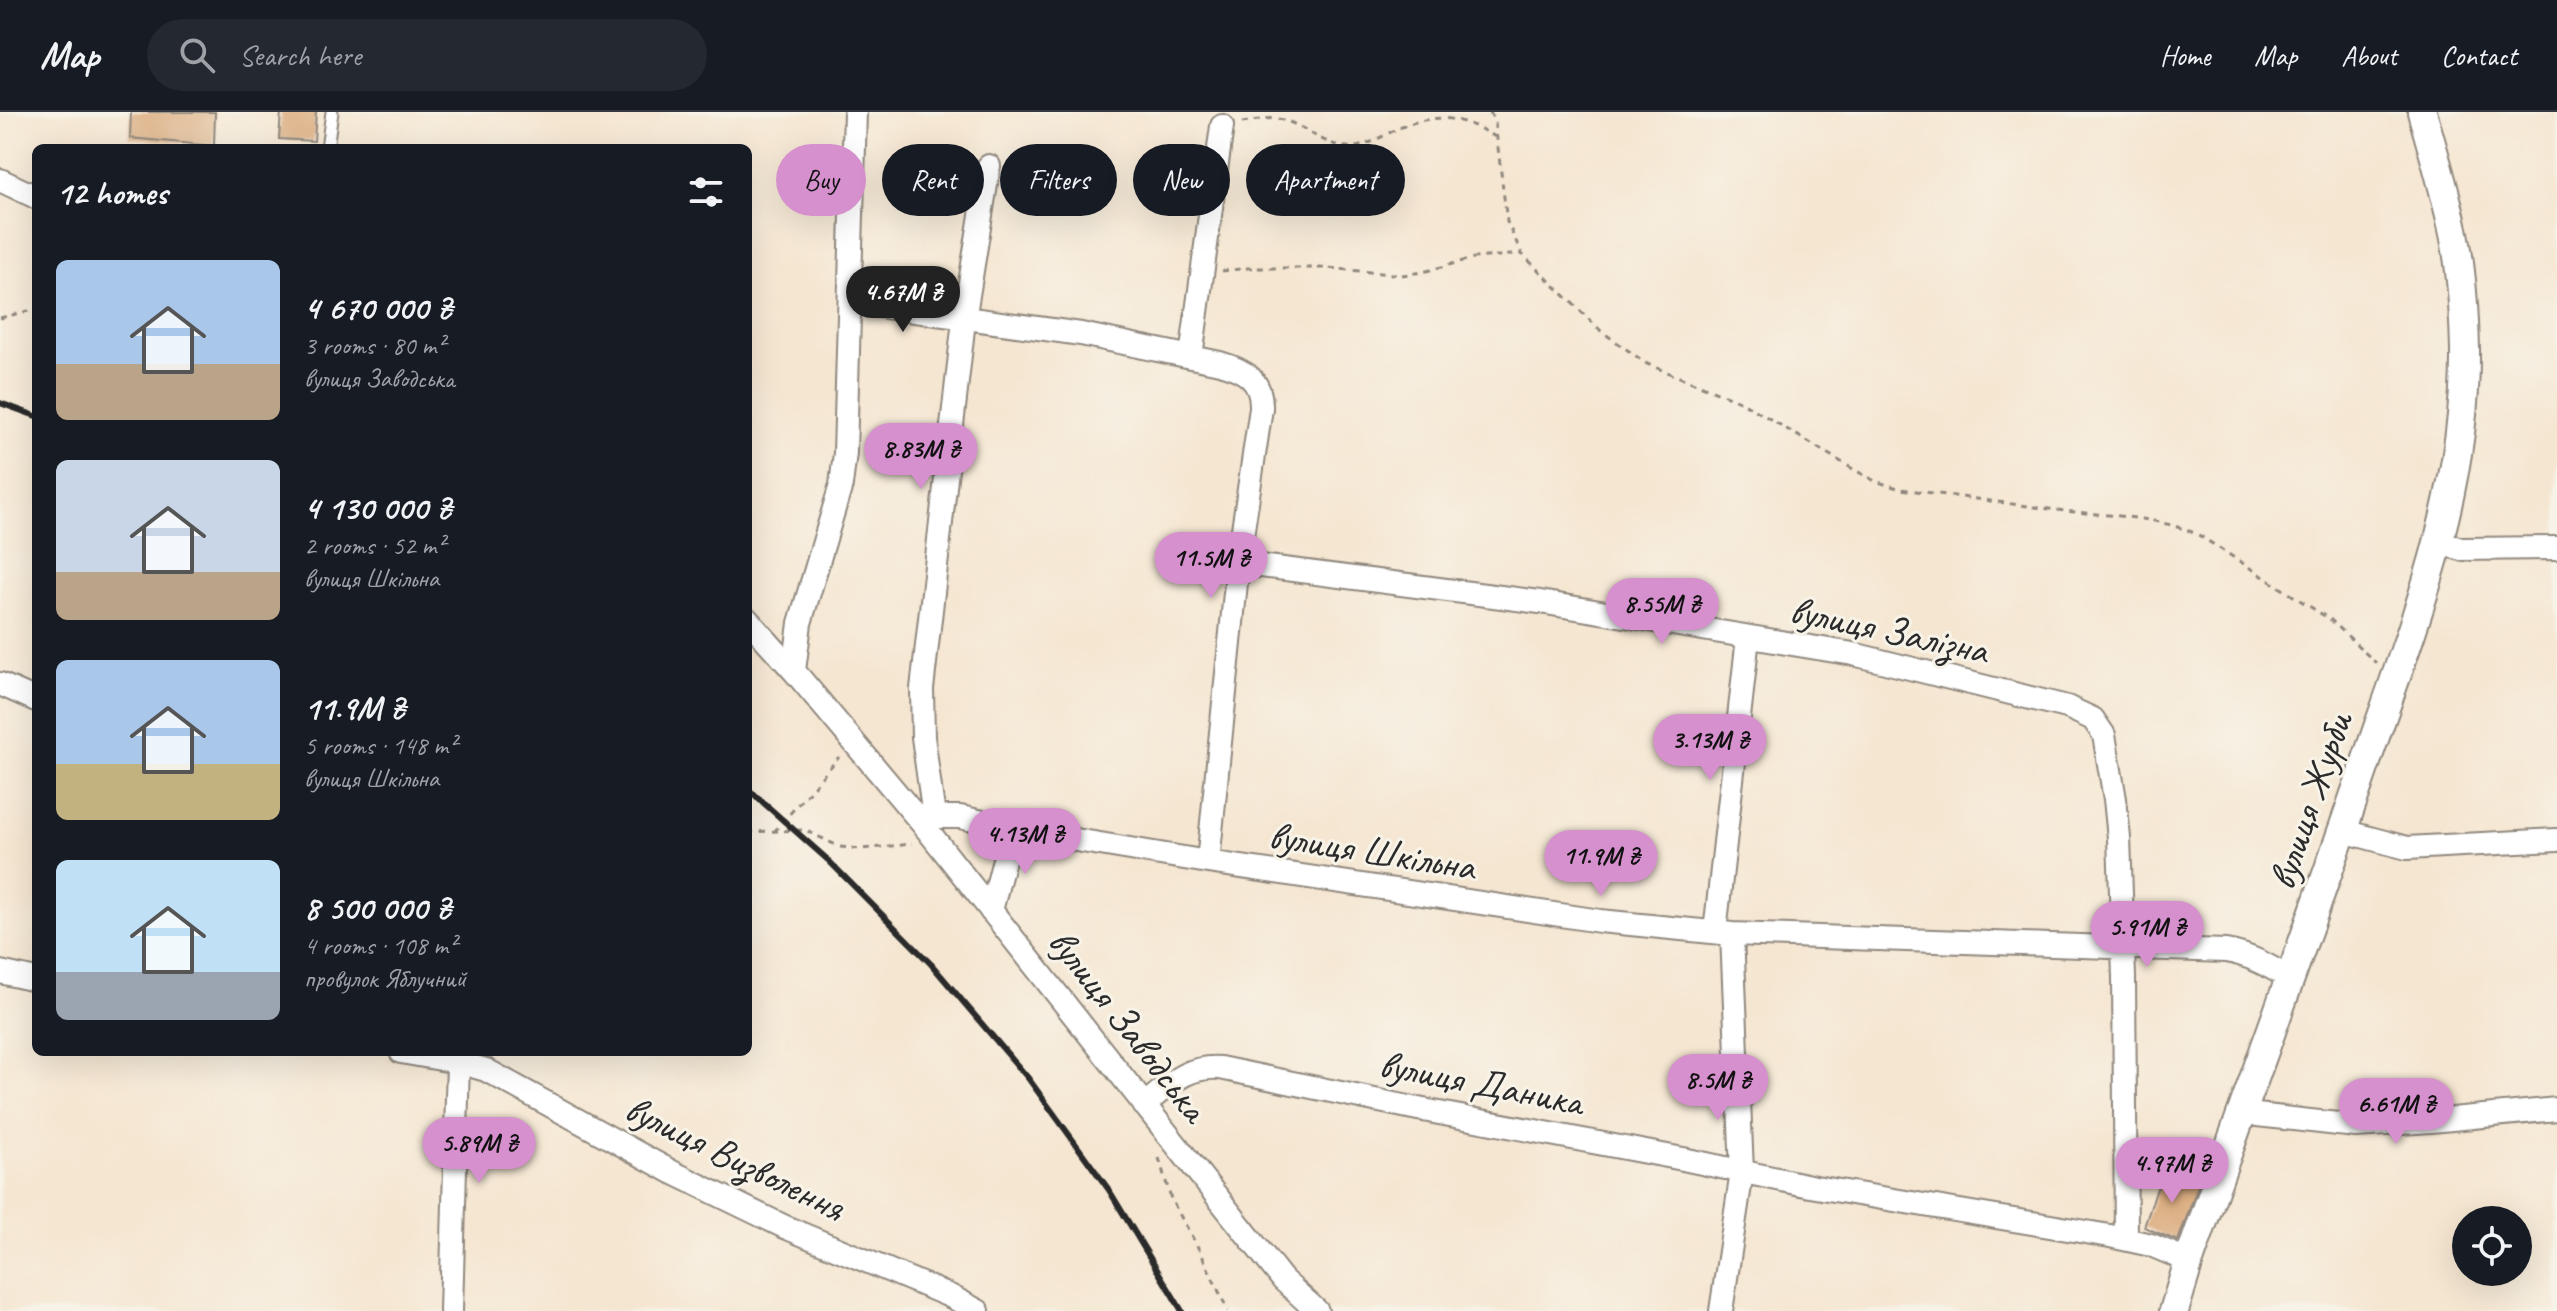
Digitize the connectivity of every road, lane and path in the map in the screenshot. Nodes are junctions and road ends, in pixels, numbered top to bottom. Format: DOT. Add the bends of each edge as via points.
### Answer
graph roads {
  1 [pos="332,112"];
  2 [pos="855,112"];
  3 [pos="1490,112"];
  4 [pos="2422,112"];
  5 [pos="1222,126"];
  6 [pos="1497,139"];
  7 [pos="328,144"];
  8 [pos="989,166"];
  9 [pos="0,180"];
  10 [pos="32,195"];
  11 [pos="1522,254"];
  12 [pos="1202,273"];
  13 [pos="850,302"];
  14 [pos="32,310"];
  15 [pos="0,318"];
  16 [pos="964,320"];
  17 [pos="1191,357"];
  18 [pos="2439,542"];
  19 [pos="2557,548"];
  20 [pos="1238,563"];
  21 [pos="752,624"];
  22 [pos="1748,637"];
  23 [pos="794,671"];
  24 [pos="2394,682"];
  25 [pos="0,684"];
  26 [pos="32,698"];
  27 [pos="852,742"];
  28 [pos="932,828"];
  29 [pos="1012,828"];
  30 [pos="2343,831"];
  31 [pos="752,832"];
  32 [pos="774,832"];
  33 [pos="2557,840"];
  34 [pos="1208,862"];
  35 [pos="991,911"];
  36 [pos="1724,933"];
  37 [pos="2123,947"];
  38 [pos="0,972"];
  39 [pos="2289,978"];
  40 [pos="32,979"];
  41 [pos="459,1057"];
  42 [pos="1144,1105"];
  43 [pos="2557,1109"];
  44 [pos="2243,1110"];
  45 [pos="1159,1159"];
  46 [pos="1742,1172"];
  47 [pos="2126,1239"];
  48 [pos="2189,1261"];
  49 [pos="451,1311"];
  50 [pos="978,1311"];
  51 [pos="1228,1311"];
  52 [pos="1317,1311"];
  53 [pos="1721,1311"];
  54 [pos="2174,1311"];
  1 -- 7 [label="lane"];
  2 -- 13 [label="street"];
  3 -- 6 [label="path"];
  4 -- 18 [label="street, вулиця Журби" via="2454,230 2465,351 2456,458"];
  5 -- 6 [label="path" via="1278,119 1348,148 1441,117 1463,120"];
  5 -- 12 [label="street"];
  6 -- 11 [label="path" via="1507,222"];
  8 -- 16 [label="street"];
  9 -- 10 [label="street"];
  11 -- 12 [label="path" via="1474,258 1402,275 1327,268"];
  11 -- 24 [label="path" via="1601,331 1647,364 1742,402 1875,481 1901,489 2174,524 2331,620"];
  12 -- 17 [label="street"];
  13 -- 16 [label="street"];
  13 -- 23 [label="street" via="841,485 800,623"];
  14 -- 15 [label="path"];
  16 -- 17 [label="street" via="1081,334"];
  16 -- 28 [label="street" via="922,689"];
  17 -- 20 [label="street" via="1237,368 1258,384 1261,397"];
  18 -- 19 [label="street" via="2461,549"];
  18 -- 24 [label="street, вулиця Журби"];
  20 -- 22 [label="street, вулиця Залізна" via="1540,602"];
  20 -- 34 [label="street"];
  21 -- 23 [label="street, вулиця Заводська"];
  22 -- 36 [label="street"];
  22 -- 37 [label="street, вулиця Залізна" via="1853,654 2067,707 2093,719 2106,742 2115,799"];
  23 -- 27 [label="street, вулиця Заводська"];
  24 -- 30 [label="street, вулиця Журби"];
  25 -- 26 [label="street"];
  27 -- 28 [label="street, вулиця Заводська"];
  27 -- 32 [label="path"];
  28 -- 29 [label="street, вулиця Шкільна" via="960,817"];
  28 -- 32 [label="path" via="861,849 840,847 805,830"];
  28 -- 35 [label="street, вулиця Заводська"];
  29 -- 34 [label="street, вулиця Шкільна"];
  29 -- 35 [label="street"];
  30 -- 33 [label="street" via="2407,848"];
  30 -- 39 [label="street, вулиця Журби"];
  31 -- 32 [label="path"];
  34 -- 36 [label="street, вулиця Шкільна" via="1600,921"];
  35 -- 42 [label="street, вулиця Заводська"];
  36 -- 37 [label="street, вулиця Шкільна"];
  36 -- 46 [label="street"];
  37 -- 39 [label="street, вулиця Шкільна" via="2241,953"];
  37 -- 47 [label="street"];
  38 -- 40 [label="street"];
  39 -- 44 [label="street, вулиця Журби"];
  41 -- 49 [label="street"];
  41 -- 50 [label="street, вулиця Визволення" via="672,1172"];
  42 -- 46 [label="street, вулиця Даника" via="1187,1072 1220,1068"];
  42 -- 52 [label="street, вулиця Заводська" via="1283,1280"];
  43 -- 44 [label="street" via="2356,1126"];
  44 -- 48 [label="street, вулиця Журби"];
  45 -- 51 [label="path" via="1171,1199"];
  46 -- 47 [label="street, вулиця Даника"];
  46 -- 53 [label="street"];
  47 -- 48 [label="street, вулиця Даника"];
  48 -- 54 [label="street, вулиця Журби"];
}
